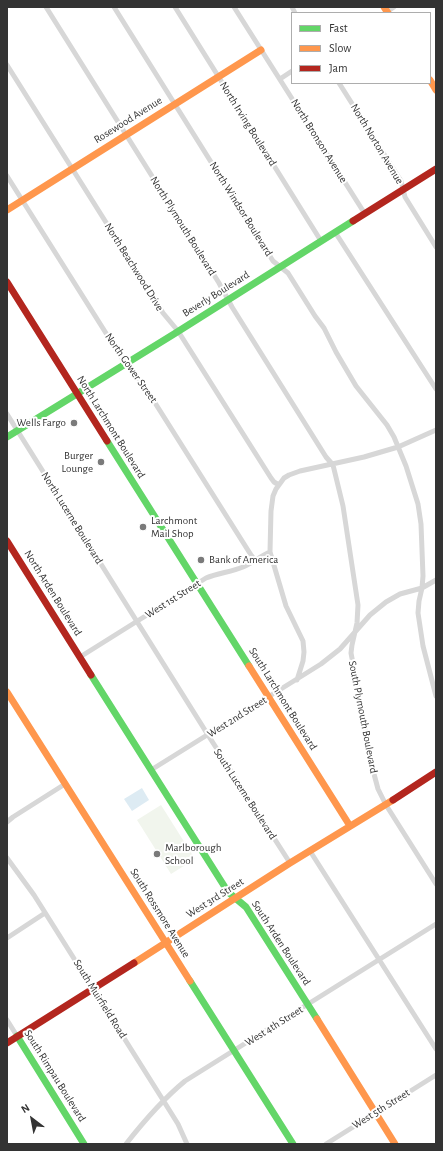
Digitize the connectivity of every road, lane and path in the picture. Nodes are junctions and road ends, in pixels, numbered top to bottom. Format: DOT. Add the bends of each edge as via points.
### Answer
graph roads {
  1 [pos="46,7"];
  2 [pos="114,7"];
  3 [pos="175,7"];
  4 [pos="234,7"];
  5 [pos="394,7"];
  6 [pos="386,11"];
  7 [pos="261,50"];
  8 [pos="7,65"];
  9 [pos="291,72"];
  10 [pos="218,77"];
  11 [pos="280,79"];
  12 [pos="340,84"];
  13 [pos="175,104"];
  14 [pos="126,135"];
  15 [pos="72,169"];
  16 [pos="436,169"];
  17 [pos="7,176"];
  18 [pos="403,189"];
  19 [pos="22,200"];
  20 [pos="7,210"];
  21 [pos="364,214"];
  22 [pos="335,232"];
  23 [pos="321,241"];
  24 [pos="436,248"];
  25 [pos="280,267"];
  26 [pos="7,282"];
  27 [pos="228,300"];
  28 [pos="178,331"];
  29 [pos="126,364"];
  30 [pos="436,389"];
  31 [pos="77,394"];
  32 [pos="7,414"];
  33 [pos="17,430"];
  34 [pos="436,430"];
  35 [pos="7,437"];
  36 [pos="398,447"];
  37 [pos="333,465"];
  38 [pos="279,485"];
  39 [pos="7,541"];
  40 [pos="270,552"];
  41 [pos="255,560"];
  42 [pos="436,580"];
  43 [pos="197,584"];
  44 [pos="422,588"];
  45 [pos="137,622"];
  46 [pos="354,633"];
  47 [pos="80,657"];
  48 [pos="297,680"];
  49 [pos="8,693"];
  50 [pos="436,696"];
  51 [pos="268,697"];
  52 [pos="208,735"];
  53 [pos="152,770"];
  54 [pos="436,772"];
  55 [pos="65,784"];
  56 [pos="386,805"];
  57 [pos="7,822"];
  58 [pos="350,826"];
  59 [pos="310,851"];
  60 [pos="7,858"];
  61 [pos="290,863"];
  62 [pos="436,884"];
  63 [pos="236,898"];
  64 [pos="45,913"];
  65 [pos="436,924"];
  66 [pos="7,938"];
  67 [pos="166,942"];
  68 [pos="380,959"];
  69 [pos="93,989"];
  70 [pos="308,1004"];
  71 [pos="7,1020"];
  72 [pos="17,1036"];
  73 [pos="7,1043"];
  74 [pos="436,1049"];
  75 [pos="234,1050"];
  76 [pos="436,1075"];
  77 [pos="163,1100"];
  78 [pos="376,1113"];
  79 [pos="84,1144"];
  80 [pos="126,1144"];
  81 [pos="186,1144"];
  82 [pos="293,1144"];
  83 [pos="326,1144"];
  84 [pos="395,1144"];
  1 -- 14 [label="street, North Plymouth Boulevard"];
  2 -- 13 [label="street, North Windsor Boulevard"];
  3 -- 10 [label="street, North Irving Boulevard"];
  4 -- 7 [label="street, North Bronson Avenue"];
  5 -- 6 [label="street"];
  7 -- 10 [label="street, Rosewood Avenue"];
  7 -- 11 [label="street, North Bronson Avenue"];
  8 -- 15 [label="street, North Beachwood Drive"];
  9 -- 11 [label="street"];
  10 -- 13 [label="street, Rosewood Avenue"];
  10 -- 23 [label="street, North Irving Boulevard"];
  11 -- 21 [label="street, North Bronson Avenue"];
  12 -- 18 [label="street, North Norton Avenue" via="401,181"];
  13 -- 14 [label="street, Rosewood Avenue"];
  13 -- 25 [label="street, North Windsor Boulevard"];
  14 -- 15 [label="street, Rosewood Avenue"];
  14 -- 27 [label="street, North Plymouth Boulevard"];
  15 -- 19 [label="street, Rosewood Avenue"];
  15 -- 28 [label="street, North Beachwood Drive" via="163,313"];
  16 -- 18 [label="street, Beverly Boulevard"];
  17 -- 19 [label="street, North Gower Street"];
  18 -- 21 [label="street, Beverly Boulevard"];
  18 -- 24 [label="street, North Norton Avenue" via="404,197"];
  19 -- 20 [label="street, Rosewood Avenue"];
  19 -- 29 [label="street, North Gower Street"];
  21 -- 22 [label="street, Beverly Boulevard"];
  22 -- 23 [label="street, Beverly Boulevard"];
  22 -- 30 [label="street"];
  23 -- 25 [label="street, Beverly Boulevard"];
  25 -- 27 [label="street, Beverly Boulevard"];
  25 -- 36 [label="street, North Windsor Boulevard" via="288,273 324,328 353,382 387,425"];
  26 -- 31 [label="street, North Larchmont Boulevard"];
  27 -- 28 [label="street, Beverly Boulevard"];
  27 -- 37 [label="street, North Plymouth Boulevard"];
  28 -- 29 [label="street, Beverly Boulevard"];
  28 -- 38 [label="street, North Beachwood Drive" via="271,478"];
  29 -- 31 [label="street, Beverly Boulevard"];
  29 -- 41 [label="street, North Gower Street" via="145,387"];
  31 -- 33 [label="street, Beverly Boulevard"];
  31 -- 43 [label="street, North Larchmont Boulevard"];
  32 -- 33 [label="street, North Lucerne Boulevard"];
  33 -- 35 [label="street, Beverly Boulevard"];
  33 -- 45 [label="street, North Lucerne Boulevard"];
  34 -- 36 [label="street"];
  36 -- 37 [label="street"];
  36 -- 44 [label="street, North Windsor Boulevard" via="418,504 421,524"];
  37 -- 38 [label="street" via="289,475"];
  37 -- 46 [label="street, South Plymouth Boulevard" via="344,506 358,605 358,623"];
  38 -- 40 [label="street" via="273,496"];
  39 -- 47 [label="street, North Arden Boulevard"];
  40 -- 41 [label="street, West 1st Street"];
  40 -- 48 [label="street" via="286,606 303,641 303,661"];
  41 -- 43 [label="street, West 1st Street" via="243,567 211,576"];
  42 -- 44 [label="street, West 2nd Street"];
  43 -- 45 [label="street, West 1st Street"];
  43 -- 51 [label="street, South Larchmont Boulevard"];
  44 -- 46 [label="street, West 2nd Street" via="400,594 386,602"];
  44 -- 50 [label="street, North Windsor Boulevard" via="418,613 423,646"];
  45 -- 47 [label="street, West 1st Street"];
  45 -- 52 [label="street, South Lucerne Boulevard"];
  46 -- 48 [label="street, West 2nd Street" via="340,649"];
  46 -- 56 [label="street, South Plymouth Boulevard" via="351,653 374,774"];
  47 -- 53 [label="street, South Arden Boulevard"];
  48 -- 51 [label="street, West 2nd Street"];
  49 -- 55 [label="street, South Rossmore Avenue"];
  51 -- 52 [label="street, West 2nd Street"];
  51 -- 58 [label="street, South Larchmont Boulevard"];
  52 -- 53 [label="street, West 2nd Street"];
  52 -- 61 [label="street, South Lucerne Boulevard"];
  53 -- 63 [label="street, South Arden Boulevard" via="228,892"];
  54 -- 56 [label="street, West 3rd Street"];
  55 -- 57 [label="street"];
  55 -- 67 [label="street, South Rossmore Avenue"];
  56 -- 58 [label="street, West 3rd Street"];
  56 -- 62 [label="street, South Plymouth Boulevard"];
  58 -- 59 [label="street, West 3rd Street"];
  59 -- 61 [label="street, West 3rd Street"];
  59 -- 68 [label="street"];
  60 -- 64 [label="street, South Muirfield Road"];
  61 -- 63 [label="street, West 3rd Street"];
  63 -- 67 [label="street, West 3rd Street"];
  63 -- 70 [label="street, South Arden Boulevard" via="246,907"];
  64 -- 66 [label="street"];
  64 -- 69 [label="street, South Muirfield Road"];
  65 -- 68 [label="street, West 4th Street"];
  67 -- 69 [label="street, West 3rd Street"];
  67 -- 75 [label="street, South Rossmore Avenue"];
  68 -- 70 [label="street, West 4th Street"];
  68 -- 74 [label="street"];
  69 -- 72 [label="street, West 3rd Street"];
  69 -- 77 [label="street, South Muirfield Road"];
  70 -- 75 [label="street, West 4th Street"];
  70 -- 78 [label="street, South Arden Boulevard"];
  71 -- 72 [label="street, South Rimpau Boulevard"];
  72 -- 73 [label="street, West 3rd Street"];
  72 -- 79 [label="street, South Rimpau Boulevard"];
  75 -- 77 [label="street, West 4th Street"];
  75 -- 82 [label="street, South Rossmore Avenue"];
  76 -- 78 [label="street, West 5th Street"];
  77 -- 80 [label="street, West 4th Street"];
  77 -- 81 [label="street, South Muirfield Road" via="178,1124"];
  78 -- 83 [label="street, West 5th Street"];
  78 -- 84 [label="street, South Arden Boulevard"];
}
